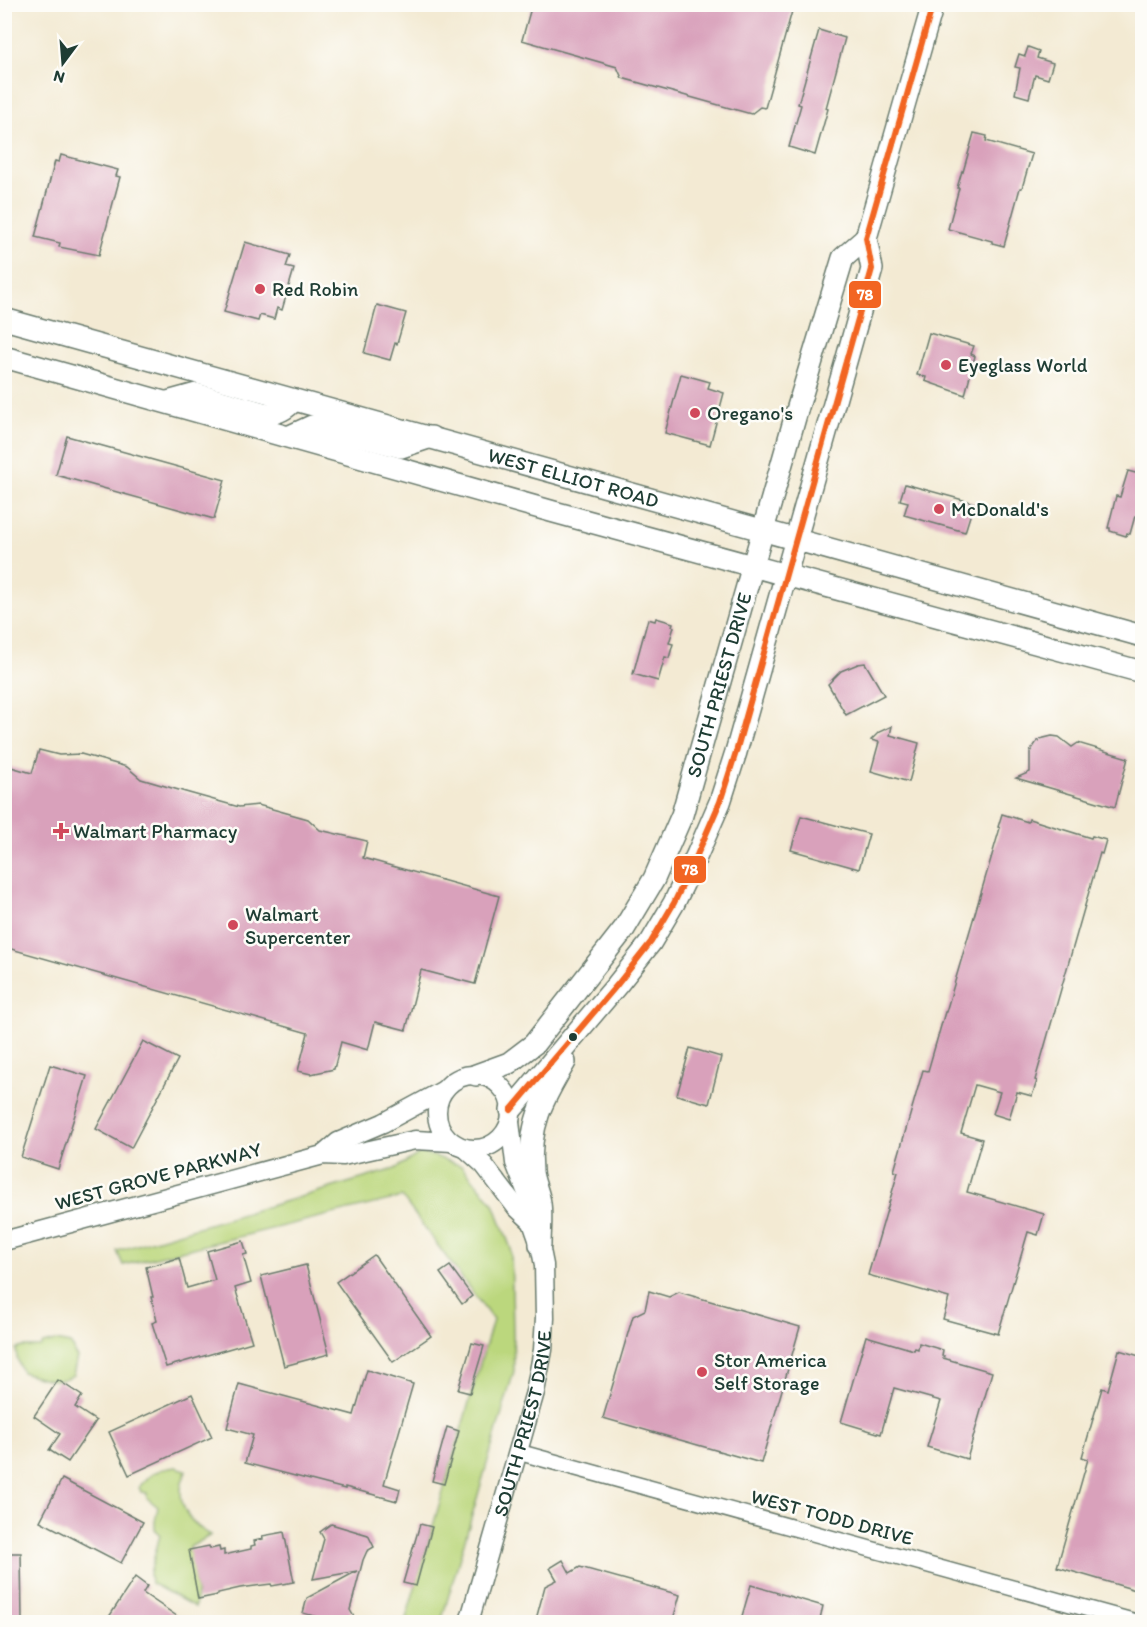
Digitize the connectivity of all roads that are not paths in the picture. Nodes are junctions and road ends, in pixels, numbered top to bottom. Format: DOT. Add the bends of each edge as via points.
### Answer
graph roads {
  1 [pos="933,4"];
  2 [pos="866,238"];
  3 [pos="4,319"];
  4 [pos="4,357"];
  5 [pos="294,400"];
  6 [pos="166,402"];
  7 [pos="290,436"];
  8 [pos="430,437"];
  9 [pos="762,530"];
  10 [pos="795,539"];
  11 [pos="754,566"];
  12 [pos="785,575"];
  13 [pos="1143,636"];
  14 [pos="1143,672"];
  15 [pos="682,815"];
  16 [pos="661,926"];
  17 [pos="594,1011"];
  18 [pos="476,1075"];
  19 [pos="444,1090"];
  20 [pos="511,1116"];
  21 [pos="458,1145"];
  22 [pos="323,1155"];
  23 [pos="532,1222"];
  24 [pos="4,1240"];
  25 [pos="540,1245"];
  26 [pos="518,1452"];
  27 [pos="469,1623"];
  28 [pos="1136,1623"];
  1 -- 2 [label="main road, SOUTH PRIEST DRIVE"];
  2 -- 9 [label="main road, SOUTH PRIEST DRIVE" via="843,258"];
  2 -- 10 [label="main road, SOUTH PRIEST DRIVE" via="872,269"];
  3 -- 5 [label="main road, WEST ELLIOT ROAD"];
  4 -- 6 [label="main road, WEST ELLIOT ROAD"];
  5 -- 6 [label="main road" via="285,409 267,414 196,394"];
  5 -- 8 [label="main road, WEST ELLIOT ROAD"];
  6 -- 7 [label="main road, WEST ELLIOT ROAD"];
  7 -- 8 [label="main road" via="318,425 400,447"];
  7 -- 11 [label="main road, WEST ELLIOT ROAD"];
  8 -- 9 [label="main road, WEST ELLIOT ROAD"];
  9 -- 10 [label="main road, WEST ELLIOT ROAD"];
  9 -- 11 [label="main road, SOUTH PRIEST DRIVE"];
  10 -- 12 [label="main road, SOUTH PRIEST DRIVE"];
  10 -- 13 [label="main road, WEST ELLIOT ROAD"];
  11 -- 12 [label="main road, WEST ELLIOT ROAD"];
  11 -- 15 [label="main road, SOUTH PRIEST DRIVE"];
  12 -- 14 [label="main road, WEST ELLIOT ROAD"];
  12 -- 16 [label="main road, SOUTH PRIEST DRIVE" via="720,802"];
  15 -- 16 [label="main road" via="683,847 656,907"];
  15 -- 18 [label="main road, SOUTH PRIEST DRIVE" via="654,879 624,929 534,1044 509,1063"];
  16 -- 17 [label="main road, SOUTH PRIEST DRIVE"];
  17 -- 20 [label="main road, SOUTH PRIEST DRIVE"];
  17 -- 25 [label="main road" via="544,1098 535,1123 532,1174 540,1204"];
  18 -- 19 [label="street" via="463,1076"];
  18 -- 20 [label="street" via="487,1077 504,1090"];
  19 -- 21 [label="street" via="438,1101 439,1123 444,1134"];
  19 -- 22 [label="street, WEST GROVE PARKWAY" via="338,1142"];
  20 -- 21 [label="street" via="505,1133 497,1141 476,1149"];
  20 -- 23 [label="street, SOUTH PRIEST DRIVE" via="515,1163 532,1206"];
  21 -- 22 [label="street, WEST GROVE PARKWAY" via="415,1140 343,1156"];
  21 -- 23 [label="street, SOUTH PRIEST DRIVE" via="484,1165"];
  22 -- 24 [label="street, WEST GROVE PARKWAY"];
  23 -- 25 [label="street, SOUTH PRIEST DRIVE"];
  25 -- 26 [label="street, SOUTH PRIEST DRIVE" via="544,1265 543,1350"];
  26 -- 27 [label="street, SOUTH PRIEST DRIVE"];
  26 -- 28 [label="street, WEST TODD DRIVE"];
}
